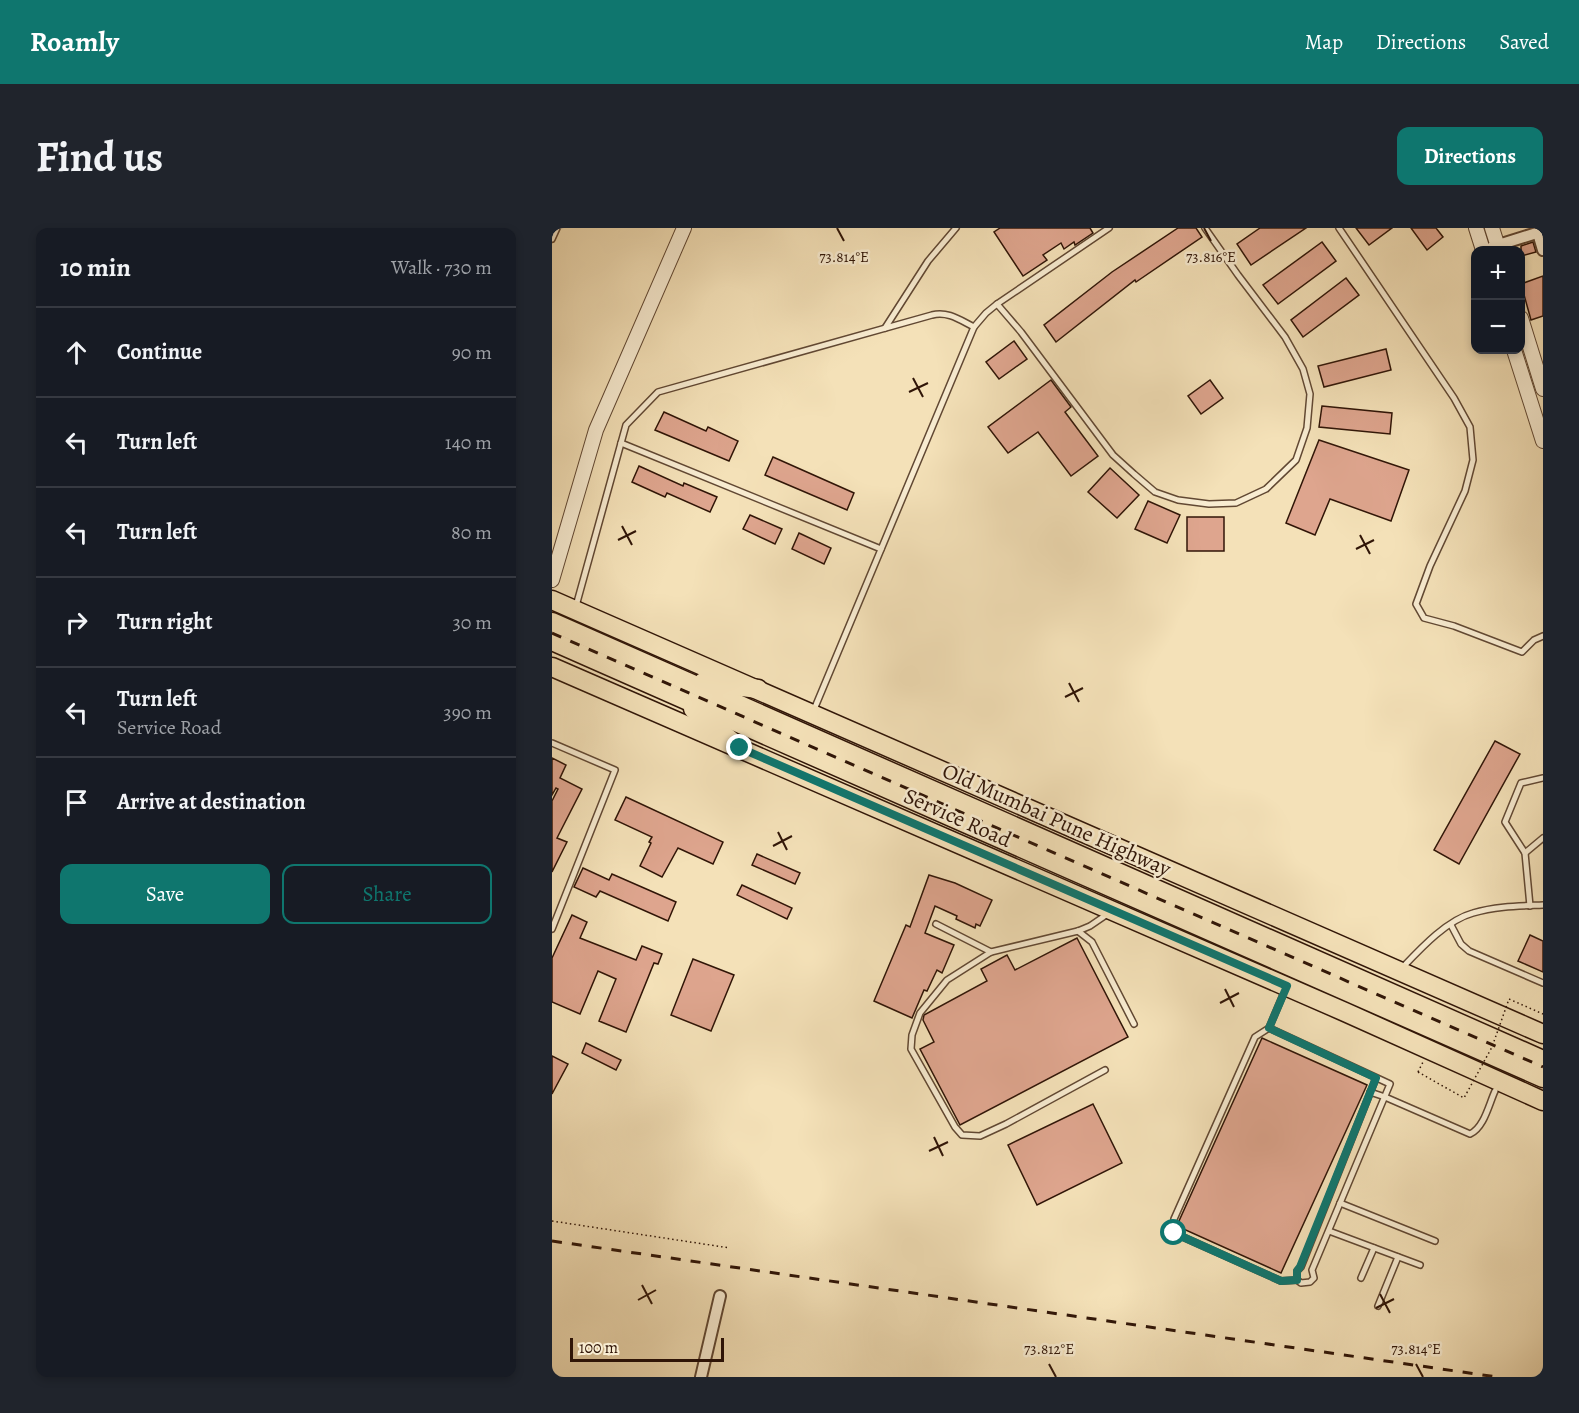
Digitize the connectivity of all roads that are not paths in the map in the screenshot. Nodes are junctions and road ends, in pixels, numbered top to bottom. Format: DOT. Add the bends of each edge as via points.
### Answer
graph roads {
  1 [pos="557,228"];
  2 [pos="684,228"];
  3 [pos="956,228"];
  4 [pos="1109,228"];
  5 [pos="1205,228"];
  6 [pos="1338,228"];
  7 [pos="1476,228"];
  8 [pos="1492,228"];
  9 [pos="1534,232"];
  10 [pos="552,239"];
  11 [pos="1482,246"];
  12 [pos="1497,246"];
  13 [pos="1502,246"];
  14 [pos="1543,250"];
  15 [pos="997,304"];
  16 [pos="974,327"];
  17 [pos="885,328"];
  18 [pos="1525,331"];
  19 [pos="1515,354"];
  20 [pos="1543,389"];
  21 [pos="1543,441"];
  22 [pos="621,443"];
  23 [pos="881,549"];
  24 [pos="552,580"];
  25 [pos="552,600"];
  26 [pos="575,610"];
  27 [pos="552,622"];
  28 [pos="1543,636"];
  29 [pos="552,641"];
  30 [pos="552,667"];
  31 [pos="678,687"];
  32 [pos="758,689"];
  33 [pos="813,714"];
  34 [pos="552,743"];
  35 [pos="740,748"];
  36 [pos="1543,778"];
  37 [pos="1543,838"];
  38 [pos="1525,854"];
  39 [pos="1543,905"];
  40 [pos="1530,906"];
  41 [pos="1113,911"];
  42 [pos="936,924"];
  43 [pos="1452,925"];
  44 [pos="552,929"];
  45 [pos="1078,931"];
  46 [pos="991,952"];
  47 [pos="1399,972"];
  48 [pos="1543,983"];
  49 [pos="1287,986"];
  50 [pos="1345,1012"];
  51 [pos="1134,1024"];
  52 [pos="1269,1028"];
  53 [pos="1543,1034"];
  54 [pos="1543,1060"];
  55 [pos="1105,1070"];
  56 [pos="1376,1078"];
  57 [pos="1543,1078"];
  58 [pos="1495,1091"];
  59 [pos="1370,1092"];
  60 [pos="1385,1097"];
  61 [pos="1543,1101"];
  62 [pos="1543,1112"];
  63 [pos="1340,1203"];
  64 [pos="1329,1231"];
  65 [pos="1435,1240"];
  66 [pos="1374,1248"];
  67 [pos="1398,1257"];
  68 [pos="1420,1265"];
  69 [pos="1361,1278"];
  70 [pos="1297,1280"];
  71 [pos="720,1296"];
  72 [pos="1378,1306"];
  73 [pos="700,1377"];
  1 -- 10 [label="lane"];
  2 -- 24 [label="street" via="596,430"];
  3 -- 17 [label="lane" via="928,261"];
  4 -- 15 [label="lane"];
  5 -- 15 [label="lane" via="1285,337 1303,369 1310,394 1307,428 1296,460 1266,489 1236,503 1178,500 1155,492 1113,455"];
  6 -- 28 [label="lane" via="1470,427 1473,460 1465,491 1416,604 1424,618 1522,652"];
  7 -- 11 [label="street"];
  8 -- 12 [label="street"];
  9 -- 13 [label="street"];
  9 -- 14 [label="street"];
  15 -- 16 [label="lane"];
  16 -- 17 [label="lane" via="951,315 939,314"];
  16 -- 23 [label="lane"];
  17 -- 22 [label="lane" via="658,392 626,425"];
  18 -- 20 [label="street"];
  19 -- 21 [label="street"];
  22 -- 23 [label="lane"];
  22 -- 26 [label="lane"];
  23 -- 33 [label="lane"];
  25 -- 26 [label="main road"];
  26 -- 32 [label="main road"];
  27 -- 31 [label="main road, Old Mumbai Pune Highway"];
  29 -- 31 [label="main road, Old Mumbai Pune Highway"];
  30 -- 35 [label="main road, Service Road"];
  31 -- 32 [label="main road"];
  31 -- 35 [label="main road"];
  31 -- 54 [label="main road, Old Mumbai Pune Highway"];
  31 -- 57 [label="main road, Old Mumbai Pune Highway"];
  32 -- 33 [label="main road"];
  33 -- 47 [label="main road"];
  34 -- 44 [label="lane" via="615,770"];
  35 -- 41 [label="main road, Service Road"];
  36 -- 38 [label="lane" via="1521,783 1505,822"];
  37 -- 38 [label="lane"];
  38 -- 40 [label="lane"];
  39 -- 40 [label="lane"];
  40 -- 43 [label="lane" via="1478,912"];
  41 -- 45 [label="lane"];
  41 -- 49 [label="main road, Service Road"];
  42 -- 46 [label="lane"];
  43 -- 47 [label="lane" via="1422,946"];
  43 -- 48 [label="lane" via="1469,951"];
  45 -- 46 [label="lane"];
  45 -- 51 [label="lane" via="1092,942"];
  46 -- 55 [label="lane" via="940,987 920,1013 912,1035 911,1049 962,1135 980,1136"];
  47 -- 53 [label="main road"];
  49 -- 50 [label="main road, Service Road"];
  49 -- 52 [label="lane"];
  50 -- 58 [label="main road" via="1377,1039 1421,1066"];
  50 -- 61 [label="main road, Service Road"];
  52 -- 56 [label="lane"];
  52 -- 70 [label="lane" via="1255,1037 1173,1226 1174,1233 1281,1281"];
  56 -- 59 [label="lane"];
  56 -- 60 [label="lane" via="1390,1084"];
  58 -- 60 [label="lane" via="1476,1131 1470,1134"];
  58 -- 62 [label="main road"];
  59 -- 60 [label="lane"];
  59 -- 70 [label="lane" via="1297,1271"];
  60 -- 63 [label="lane"];
  63 -- 64 [label="lane"];
  63 -- 65 [label="lane"];
  64 -- 66 [label="lane"];
  64 -- 70 [label="lane" via="1312,1270 1314,1278 1305,1284"];
  66 -- 67 [label="lane"];
  66 -- 69 [label="lane"];
  67 -- 68 [label="lane"];
  67 -- 72 [label="lane"];
  71 -- 73 [label="street"];
}
